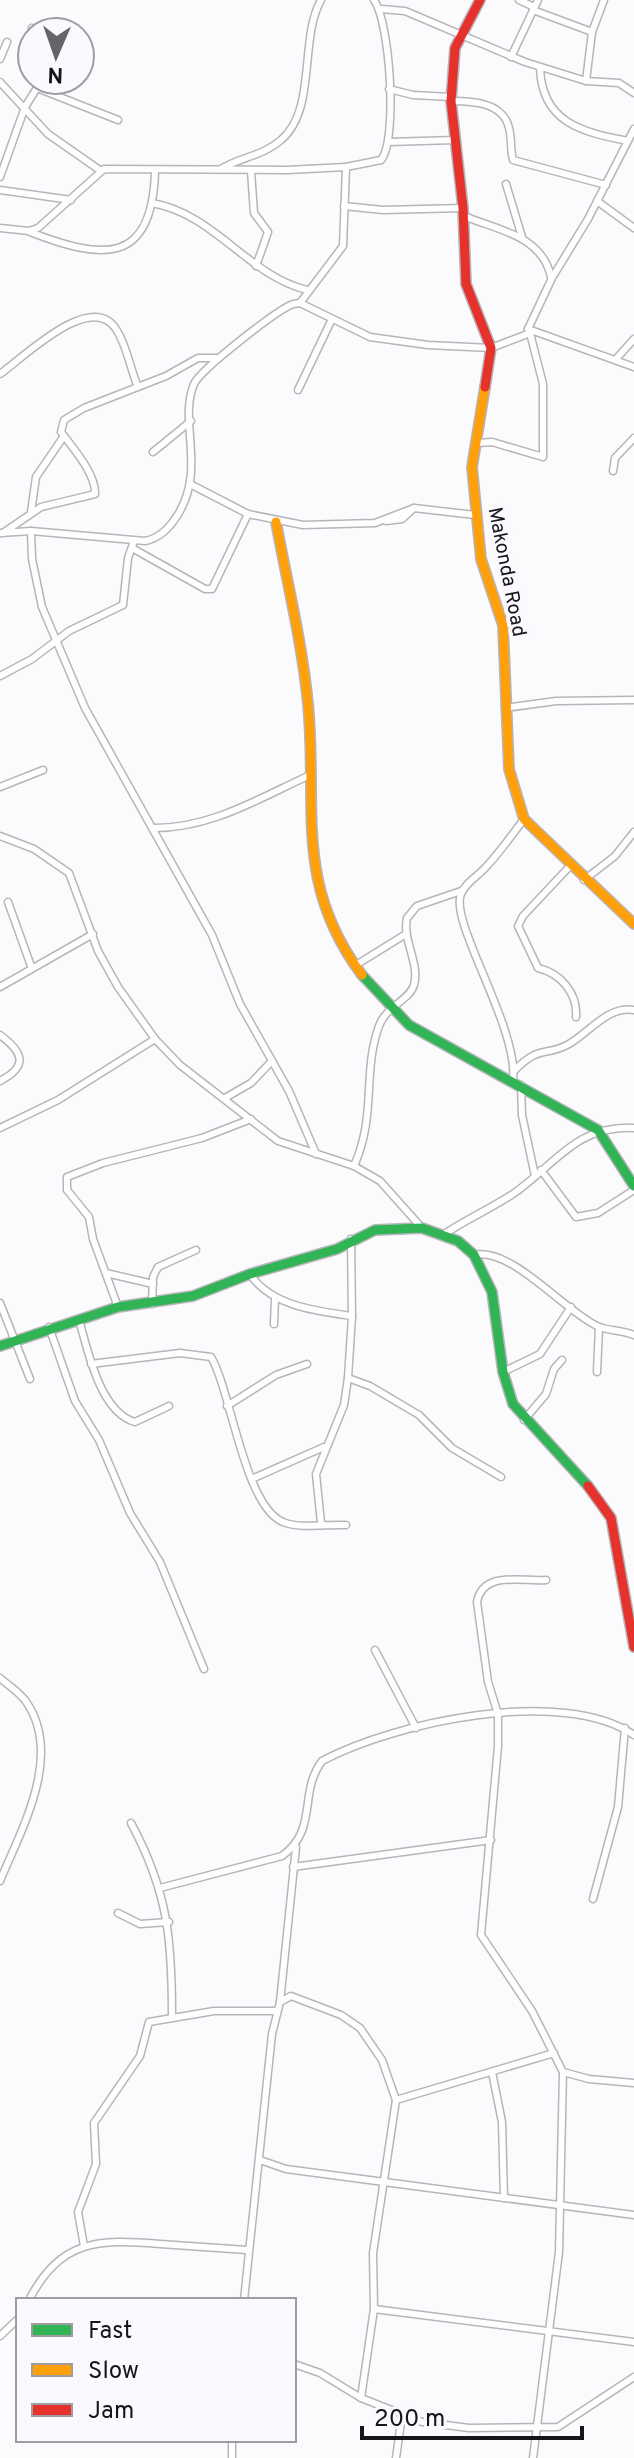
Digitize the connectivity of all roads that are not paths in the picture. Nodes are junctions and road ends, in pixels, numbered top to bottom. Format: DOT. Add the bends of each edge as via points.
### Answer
graph roads {
  1 [pos="321,0"];
  2 [pos="374,0"];
  3 [pos="480,0"];
  4 [pos="519,0"];
  5 [pos="604,0"];
  6 [pos="535,5"];
  7 [pos="381,9"];
  8 [pos="592,32"];
  9 [pos="460,38"];
  10 [pos="7,42"];
  11 [pos="511,57"];
  12 [pos="0,59"];
  13 [pos="540,68"];
  14 [pos="586,81"];
  15 [pos="0,82"];
  16 [pos="389,89"];
  17 [pos="634,93"];
  18 [pos="32,96"];
  19 [pos="57,96"];
  20 [pos="451,99"];
  21 [pos="25,107"];
  22 [pos="118,120"];
  23 [pos="634,129"];
  24 [pos="455,140"];
  25 [pos="628,141"];
  26 [pos="388,142"];
  27 [pos="346,167"];
  28 [pos="101,171"];
  29 [pos="218,171"];
  30 [pos="251,171"];
  31 [pos="155,172"];
  32 [pos="0,177"];
  33 [pos="506,184"];
  34 [pos="606,185"];
  35 [pos="0,190"];
  36 [pos="71,200"];
  37 [pos="597,201"];
  38 [pos="152,203"];
  39 [pos="344,206"];
  40 [pos="464,212"];
  41 [pos="0,228"];
  42 [pos="634,228"];
  43 [pos="29,231"];
  44 [pos="522,237"];
  45 [pos="256,266"];
  46 [pos="552,278"];
  47 [pos="307,290"];
  48 [pos="300,303"];
  49 [pos="332,319"];
  50 [pos="529,331"];
  51 [pos="634,339"];
  52 [pos="491,348"];
  53 [pos="216,358"];
  54 [pos="616,359"];
  55 [pos="634,367"];
  56 [pos="0,374"];
  57 [pos="138,387"];
  58 [pos="298,390"];
  59 [pos="191,421"];
  60 [pos="64,436"];
  61 [pos="634,438"];
  62 [pos="478,443"];
  63 [pos="153,452"];
  64 [pos="613,471"];
  65 [pos="190,484"];
  66 [pos="31,512"];
  67 [pos="248,514"];
  68 [pos="475,515"];
  69 [pos="276,522"];
  70 [pos="31,531"];
  71 [pos="1,533"];
  72 [pos="133,544"];
  73 [pos="56,641"];
  74 [pos="0,676"];
  75 [pos="634,700"];
  76 [pos="505,708"];
  77 [pos="43,770"];
  78 [pos="308,776"];
  79 [pos="0,787"];
  80 [pos="524,819"];
  81 [pos="152,828"];
  82 [pos="634,832"];
  83 [pos="0,836"];
  84 [pos="570,866"];
  85 [pos="584,880"];
  86 [pos="461,891"];
  87 [pos="8,902"];
  88 [pos="634,924"];
  89 [pos="93,934"];
  90 [pos="406,934"];
  91 [pos="356,965"];
  92 [pos="31,966"];
  93 [pos="0,987"];
  94 [pos="388,1008"];
  95 [pos="634,1010"];
  96 [pos="576,1017"];
  97 [pos="0,1035"];
  98 [pos="155,1039"];
  99 [pos="272,1061"];
  100 [pos="516,1078"];
  101 [pos="0,1081"];
  102 [pos="225,1098"];
  103 [pos="251,1119"];
  104 [pos="0,1128"];
  105 [pos="634,1128"];
  106 [pos="598,1130"];
  107 [pos="316,1154"];
  108 [pos="354,1166"];
  109 [pos="538,1173"];
  110 [pos="634,1188"];
  111 [pos="422,1228"];
  112 [pos="443,1235"];
  113 [pos="351,1239"];
  114 [pos="196,1250"];
  115 [pos="474,1255"];
  116 [pos="106,1273"];
  117 [pos="250,1274"];
  118 [pos="153,1284"];
  119 [pos="275,1299"];
  120 [pos="0,1303"];
  121 [pos="152,1304"];
  122 [pos="118,1307"];
  123 [pos="571,1307"];
  124 [pos="352,1316"];
  125 [pos="79,1320"];
  126 [pos="274,1324"];
  127 [pos="49,1327"];
  128 [pos="599,1327"];
  129 [pos="634,1335"];
  130 [pos="12,1340"];
  131 [pos="0,1346"];
  132 [pos="562,1360"];
  133 [pos="91,1364"];
  134 [pos="307,1364"];
  135 [pos="503,1372"];
  136 [pos="597,1372"];
  137 [pos="348,1378"];
  138 [pos="30,1379"];
  139 [pos="169,1406"];
  140 [pos="227,1406"];
  141 [pos="524,1420"];
  142 [pos="324,1447"];
  143 [pos="501,1477"];
  144 [pos="254,1478"];
  145 [pos="321,1523"];
  146 [pos="346,1525"];
  147 [pos="546,1580"];
  148 [pos="630,1602"];
  149 [pos="634,1647"];
  150 [pos="375,1650"];
  151 [pos="204,1669"];
  152 [pos="0,1678"];
  153 [pos="498,1714"];
  154 [pos="416,1728"];
  155 [pos="625,1728"];
  156 [pos="634,1735"];
  157 [pos="131,1823"];
  158 [pos="491,1840"];
  159 [pos="296,1846"];
  160 [pos="293,1867"];
  161 [pos="0,1881"];
  162 [pos="160,1888"];
  163 [pos="593,1899"];
  164 [pos="118,1913"];
  165 [pos="169,1922"];
  166 [pos="280,2002"];
  167 [pos="277,2011"];
  168 [pos="172,2016"];
  169 [pos="554,2053"];
  170 [pos="492,2072"];
  171 [pos="563,2072"];
  172 [pos="634,2083"];
  173 [pos="396,2100"];
  174 [pos="260,2160"];
  175 [pos="383,2182"];
  176 [pos="504,2198"];
  177 [pos="561,2205"];
  178 [pos="634,2215"];
  179 [pos="84,2246"];
  180 [pos="247,2250"];
  181 [pos="30,2298"];
  182 [pos="244,2298"];
  183 [pos="374,2309"];
  184 [pos="16,2321"];
  185 [pos="551,2332"];
  186 [pos="0,2335"];
  187 [pos="634,2342"];
  188 [pos="296,2365"];
  189 [pos="634,2377"];
  190 [pos="361,2398"];
  191 [pos="402,2415"];
  192 [pos="538,2429"];
  193 [pos="396,2458"];
  194 [pos="533,2458"];
  1 -- 29 [label="street" via="312,22 296,123 261,154"];
  2 -- 7 [label="street"];
  3 -- 9 [label="street, Makonda Road"];
  4 -- 6 [label="street"];
  5 -- 8 [label="street"];
  6 -- 8 [label="street"];
  6 -- 11 [label="street"];
  7 -- 9 [label="street" via="405,11"];
  7 -- 16 [label="street"];
  8 -- 14 [label="street"];
  9 -- 11 [label="street"];
  9 -- 20 [label="street, Makonda Road" via="453,58"];
  10 -- 12 [label="street"];
  11 -- 13 [label="street"];
  13 -- 14 [label="street"];
  13 -- 25 [label="street" via="556,115 604,137"];
  14 -- 17 [label="street" via="619,83"];
  15 -- 21 [label="street"];
  16 -- 20 [label="street"];
  16 -- 26 [label="street"];
  18 -- 21 [label="street"];
  19 -- 22 [label="street"];
  20 -- 24 [label="street, Makonda Road"];
  20 -- 34 [label="street" via="489,105 504,117 513,160"];
  21 -- 28 [label="street" via="48,134"];
  21 -- 32 [label="street"];
  23 -- 25 [label="street"];
  24 -- 26 [label="street"];
  24 -- 40 [label="street, Makonda Road"];
  25 -- 34 [label="street"];
  26 -- 27 [label="street" via="381,160"];
  27 -- 30 [label="street"];
  27 -- 39 [label="street"];
  28 -- 31 [label="street"];
  28 -- 36 [label="street"];
  29 -- 30 [label="street"];
  29 -- 31 [label="street"];
  30 -- 45 [label="street" via="254,213 268,232"];
  31 -- 38 [label="street"];
  33 -- 44 [label="street"];
  34 -- 37 [label="street"];
  35 -- 36 [label="street"];
  36 -- 43 [label="street"];
  37 -- 42 [label="street"];
  37 -- 46 [label="street"];
  38 -- 43 [label="street" via="141,234 127,247 111,251 83,251"];
  38 -- 45 [label="street" via="213,229"];
  39 -- 40 [label="street"];
  39 -- 47 [label="street" via="343,246"];
  40 -- 44 [label="street"];
  40 -- 52 [label="street, Makonda Road" via="466,284"];
  41 -- 43 [label="street"];
  44 -- 46 [label="street"];
  45 -- 47 [label="street"];
  46 -- 50 [label="street"];
  47 -- 48 [label="street"];
  48 -- 49 [label="street"];
  48 -- 53 [label="street" via="285,307"];
  49 -- 52 [label="street" via="370,337"];
  49 -- 58 [label="street"];
  50 -- 52 [label="street"];
  50 -- 54 [label="street"];
  50 -- 62 [label="street" via="544,392 543,457"];
  51 -- 54 [label="street"];
  52 -- 62 [label="street, Makonda Road"];
  53 -- 57 [label="street" via="198,358"];
  53 -- 59 [label="street" via="193,387"];
  54 -- 55 [label="street"];
  56 -- 57 [label="street" via="72,319 90,318 115,328"];
  57 -- 60 [label="street" via="75,412 61,426"];
  59 -- 63 [label="street"];
  59 -- 65 [label="street"];
  60 -- 66 [label="street" via="36,477"];
  60 -- 66 [label="street" via="95,494"];
  61 -- 64 [label="street" via="615,458"];
  62 -- 68 [label="street, Makonda Road" via="472,467"];
  65 -- 67 [label="street"];
  65 -- 72 [label="street" via="165,531"];
  66 -- 71 [label="street"];
  67 -- 69 [label="street"];
  67 -- 72 [label="street" via="212,589"];
  68 -- 69 [label="street" via="414,508 395,522"];
  68 -- 76 [label="street, Makonda Road" via="487,582 503,625"];
  69 -- 78 [label="street" via="308,706"];
  70 -- 71 [label="street"];
  70 -- 72 [label="street"];
  70 -- 73 [label="street" via="36,588"];
  72 -- 73 [label="street" via="123,605"];
  73 -- 74 [label="street"];
  73 -- 81 [label="street" via="85,708"];
  75 -- 76 [label="street"];
  76 -- 80 [label="street, Makonda Road" via="509,769"];
  77 -- 79 [label="street"];
  78 -- 81 [label="street" via="213,819"];
  78 -- 91 [label="street" via="317,878 329,918"];
  80 -- 84 [label="street, Makonda Road"];
  80 -- 86 [label="street"];
  81 -- 99 [label="street" via="212,935 240,1004"];
  82 -- 85 [label="street" via="615,856"];
  83 -- 89 [label="street" via="34,849 69,873"];
  84 -- 85 [label="street, Makonda Road"];
  84 -- 96 [label="street" via="518,926 538,968 563,980"];
  85 -- 88 [label="street, Makonda Road"];
  86 -- 90 [label="street" via="417,906 407,918"];
  86 -- 100 [label="street" via="459,911 511,1044"];
  87 -- 92 [label="street"];
  89 -- 92 [label="street"];
  89 -- 98 [label="street" via="118,987"];
  90 -- 91 [label="street"];
  90 -- 94 [label="street" via="413,989"];
  91 -- 94 [label="street"];
  92 -- 93 [label="street"];
  94 -- 100 [label="street" via="409,1025"];
  94 -- 108 [label="street" via="374,1042 369,1122"];
  95 -- 100 [label="street" via="610,1013 573,1042 533,1054"];
  97 -- 101 [label="street" via="16,1050 19,1063 14,1074"];
  98 -- 102 [label="street"];
  98 -- 104 [label="street" via="58,1100"];
  99 -- 102 [label="street" via="251,1083"];
  99 -- 107 [label="street"];
  100 -- 106 [label="street"];
  100 -- 109 [label="street"];
  102 -- 103 [label="street"];
  103 -- 107 [label="street" via="278,1141"];
  103 -- 116 [label="street" via="67,1177 67,1190 89,1217"];
  105 -- 106 [label="street"];
  106 -- 109 [label="street"];
  106 -- 110 [label="street"];
  107 -- 108 [label="street"];
  108 -- 111 [label="street" via="397,1196"];
  109 -- 110 [label="street" via="576,1217 598,1213"];
  109 -- 112 [label="street"];
  111 -- 112 [label="street"];
  111 -- 113 [label="street" via="388,1228"];
  112 -- 115 [label="street"];
  113 -- 117 [label="street" via="337,1249"];
  113 -- 124 [label="street"];
  114 -- 118 [label="street" via="163,1263"];
  115 -- 123 [label="street" via="493,1255"];
  115 -- 135 [label="street" via="492,1292"];
  116 -- 118 [label="street"];
  116 -- 122 [label="street"];
  117 -- 119 [label="street"];
  117 -- 121 [label="street" via="193,1296"];
  118 -- 121 [label="street"];
  119 -- 124 [label="street"];
  119 -- 126 [label="street"];
  120 -- 130 [label="street"];
  121 -- 122 [label="street"];
  122 -- 125 [label="street"];
  123 -- 128 [label="street"];
  123 -- 135 [label="street" via="540,1354"];
  124 -- 137 [label="street"];
  125 -- 127 [label="street"];
  125 -- 133 [label="street"];
  127 -- 130 [label="street"];
  127 -- 151 [label="street" via="75,1401 160,1562"];
  128 -- 129 [label="street"];
  128 -- 136 [label="street"];
  130 -- 131 [label="street"];
  130 -- 138 [label="street"];
  132 -- 141 [label="street" via="546,1394"];
  133 -- 139 [label="street" via="104,1394 132,1422"];
  133 -- 140 [label="street" via="180,1353 208,1355"];
  134 -- 140 [label="street" via="276,1375"];
  135 -- 141 [label="street"];
  137 -- 142 [label="street" via="344,1405"];
  137 -- 143 [label="street" via="419,1415 452,1448"];
  140 -- 144 [label="street"];
  141 -- 148 [label="street" via="574,1470 611,1518"];
  142 -- 144 [label="street"];
  142 -- 145 [label="street" via="316,1474"];
  144 -- 145 [label="street" via="276,1518"];
  145 -- 146 [label="street"];
  147 -- 153 [label="street" via="504,1580 479,1590 487,1671"];
  148 -- 149 [label="street"];
  150 -- 154 [label="street"];
  152 -- 161 [label="street" via="34,1714 41,1759"];
  153 -- 154 [label="street"];
  153 -- 155 [label="street" via="570,1711"];
  153 -- 158 [label="street"];
  154 -- 159 [label="street" via="322,1761 314,1771"];
  155 -- 156 [label="street"];
  155 -- 163 [label="street" via="618,1807"];
  157 -- 162 [label="street"];
  158 -- 160 [label="street"];
  158 -- 169 [label="street" via="481,1935 516,1983"];
  159 -- 160 [label="street"];
  159 -- 162 [label="street" via="282,1856"];
  160 -- 166 [label="street"];
  162 -- 165 [label="street"];
  164 -- 165 [label="street" via="140,1924"];
  165 -- 168 [label="street"];
  166 -- 167 [label="street"];
  166 -- 173 [label="street" via="300,1998 360,2028 382,2060"];
  167 -- 168 [label="street"];
  167 -- 174 [label="street" via="262,2104"];
  168 -- 179 [label="street" via="149,2022 140,2056 97,2115 96,2164 78,2212"];
  169 -- 170 [label="street"];
  169 -- 171 [label="street"];
  170 -- 173 [label="street"];
  170 -- 176 [label="street" via="502,2122"];
  171 -- 172 [label="street"];
  171 -- 177 [label="street"];
  173 -- 175 [label="street"];
  174 -- 175 [label="street" via="286,2169"];
  174 -- 180 [label="street"];
  175 -- 176 [label="street"];
  175 -- 183 [label="street" via="373,2253"];
  176 -- 177 [label="street"];
  177 -- 178 [label="street"];
  177 -- 185 [label="street"];
  179 -- 180 [label="street" via="116,2240"];
  179 -- 181 [label="street" via="52,2265"];
  180 -- 182 [label="street"];
  183 -- 185 [label="street"];
  183 -- 190 [label="street"];
  184 -- 186 [label="street"];
  185 -- 187 [label="street"];
  185 -- 192 [label="street"];
  188 -- 190 [label="street"];
  189 -- 192 [label="street" via="566,2423"];
  190 -- 191 [label="street"];
  191 -- 192 [label="street" via="440,2427"];
  191 -- 193 [label="street"];
  192 -- 194 [label="street"];
}
